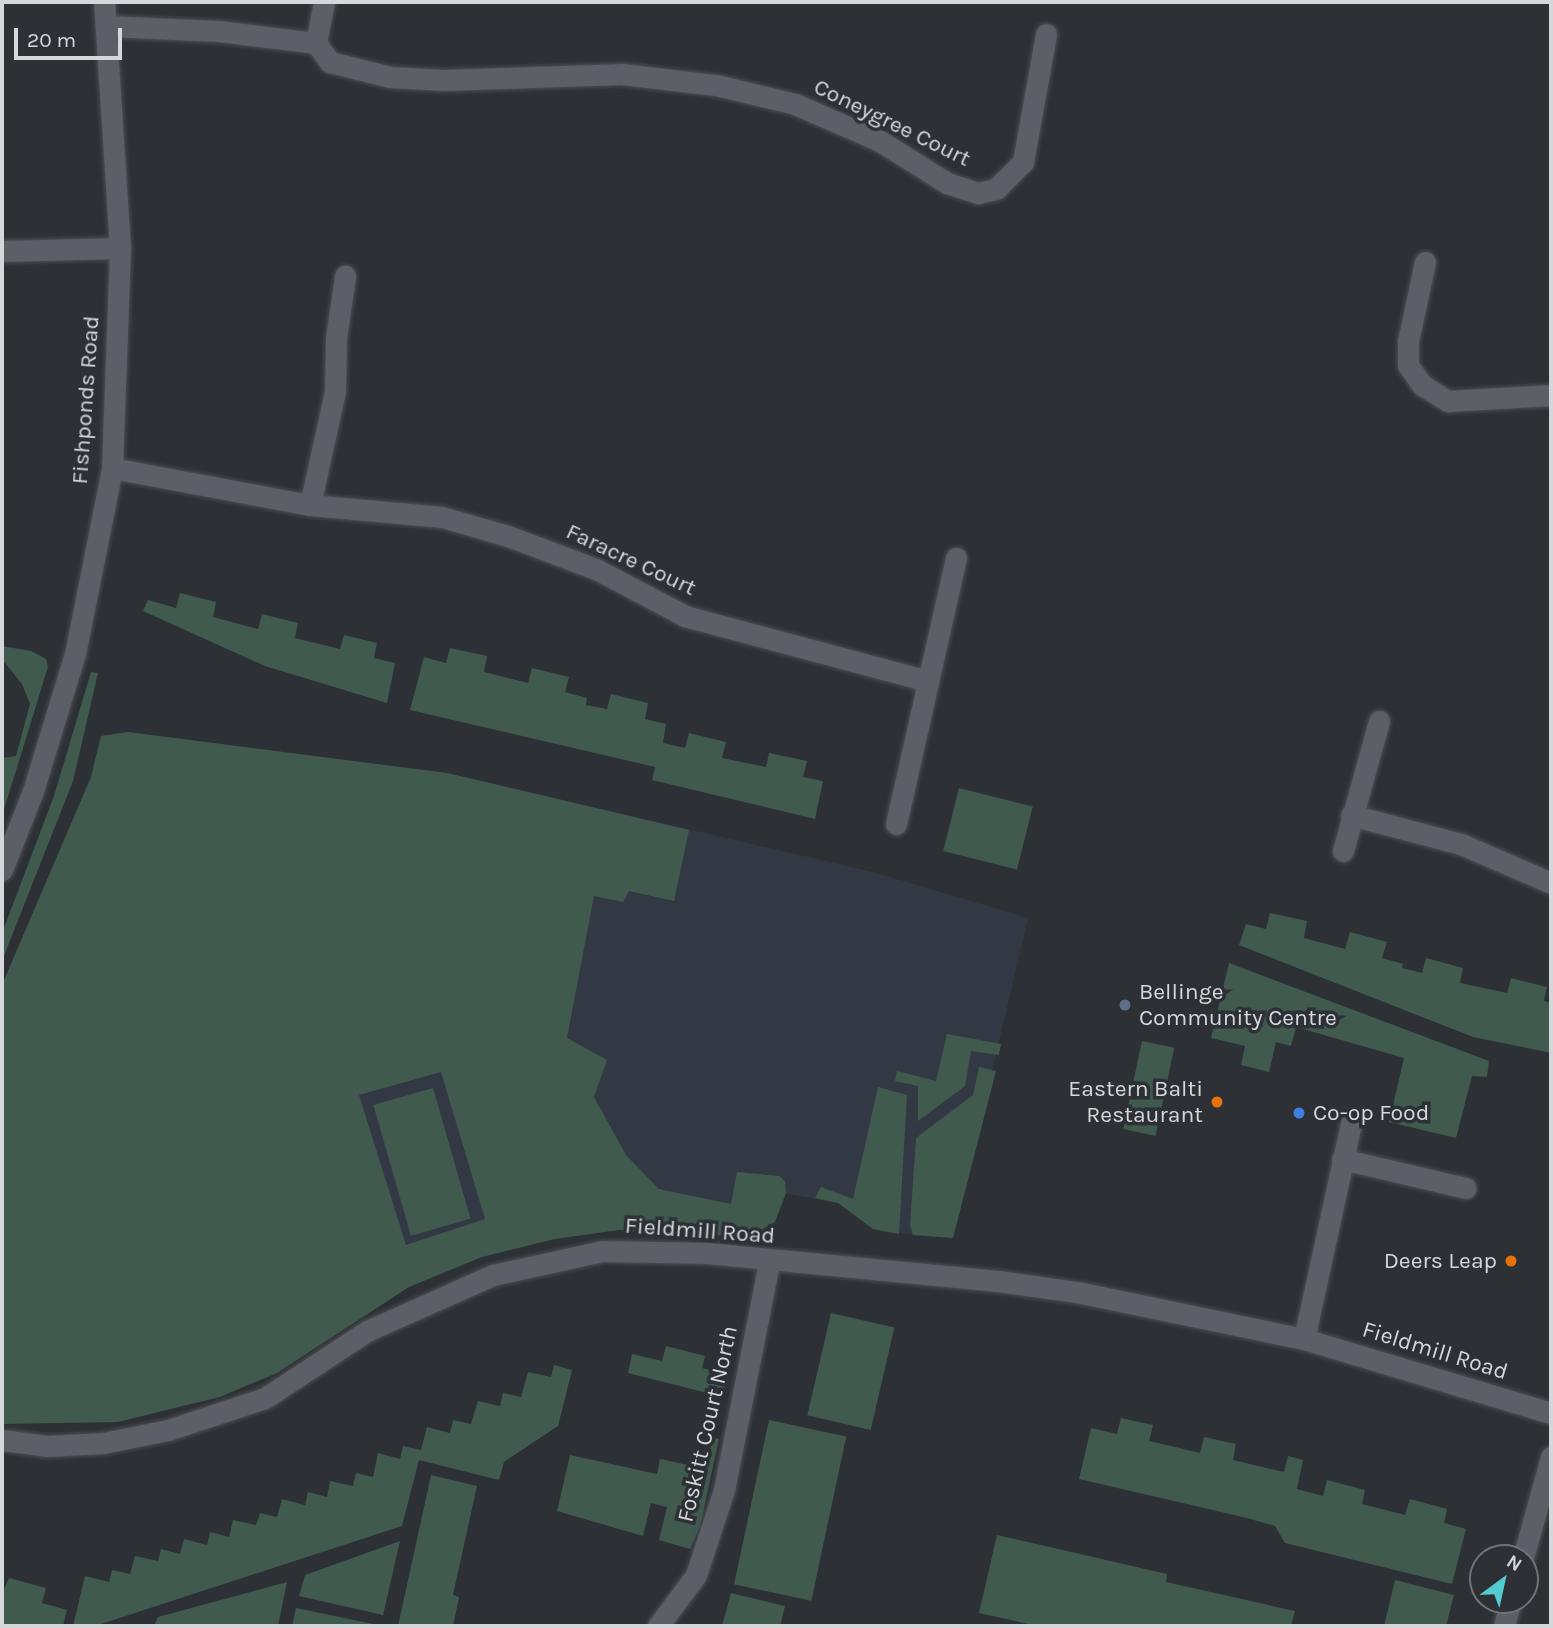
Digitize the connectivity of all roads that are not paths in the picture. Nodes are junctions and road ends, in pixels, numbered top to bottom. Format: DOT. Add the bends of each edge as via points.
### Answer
graph roads {
  1 [pos="104,2"];
  2 [pos="324,2"];
  3 [pos="107,26"];
  4 [pos="1046,34"];
  5 [pos="316,43"];
  6 [pos="120,248"];
  7 [pos="2,251"];
  8 [pos="1425,261"];
  9 [pos="345,276"];
  10 [pos="1551,395"];
  11 [pos="112,468"];
  12 [pos="310,505"];
  13 [pos="956,558"];
  14 [pos="928,681"];
  15 [pos="1378,721"];
  16 [pos="1351,815"];
  17 [pos="896,824"];
  18 [pos="1343,851"];
  19 [pos="2,870"];
  20 [pos="1551,883"];
  21 [pos="1352,1119"];
  22 [pos="1342,1159"];
  23 [pos="1466,1188"];
  24 [pos="769,1262"];
  25 [pos="1304,1339"];
  26 [pos="1551,1413"];
  27 [pos="2,1440"];
  28 [pos="1551,1457"];
  29 [pos="1527,1544"];
  30 [pos="658,1626"];
  1 -- 3 [label="street, Fishponds Road"];
  2 -- 5 [label="street"];
  3 -- 5 [label="street" via="219,31"];
  3 -- 6 [label="street, Fishponds Road"];
  4 -- 5 [label="street, Coneygree Court" via="1023,162 996,189 978,193 947,183 880,141 795,104 716,86 622,74 444,80 390,77 330,62"];
  6 -- 7 [label="street"];
  6 -- 11 [label="street, Fishponds Road"];
  8 -- 10 [label="street" via="1408,341 1408,365 1422,385 1448,401"];
  9 -- 12 [label="street" via="336,338 335,391"];
  11 -- 12 [label="street, Faracre Court"];
  11 -- 19 [label="street, Fishponds Road" via="75,654 33,791"];
  12 -- 14 [label="street, Faracre Court" via="428,514 508,536 596,569 685,615"];
  13 -- 14 [label="street"];
  14 -- 17 [label="street"];
  15 -- 16 [label="street"];
  16 -- 18 [label="street"];
  16 -- 20 [label="street" via="1461,844"];
  21 -- 22 [label="street"];
  22 -- 23 [label="street"];
  22 -- 25 [label="street"];
  24 -- 25 [label="street, Fieldmill Road" via="998,1281"];
  24 -- 27 [label="street, Fieldmill Road" via="708,1253 602,1251 493,1275 367,1331 265,1398 168,1430 103,1443 47,1446"];
  24 -- 30 [label="street, Foskitt Court North" via="724,1490 696,1575"];
  25 -- 26 [label="street, Fieldmill Road"];
  28 -- 29 [label="street"];
}
